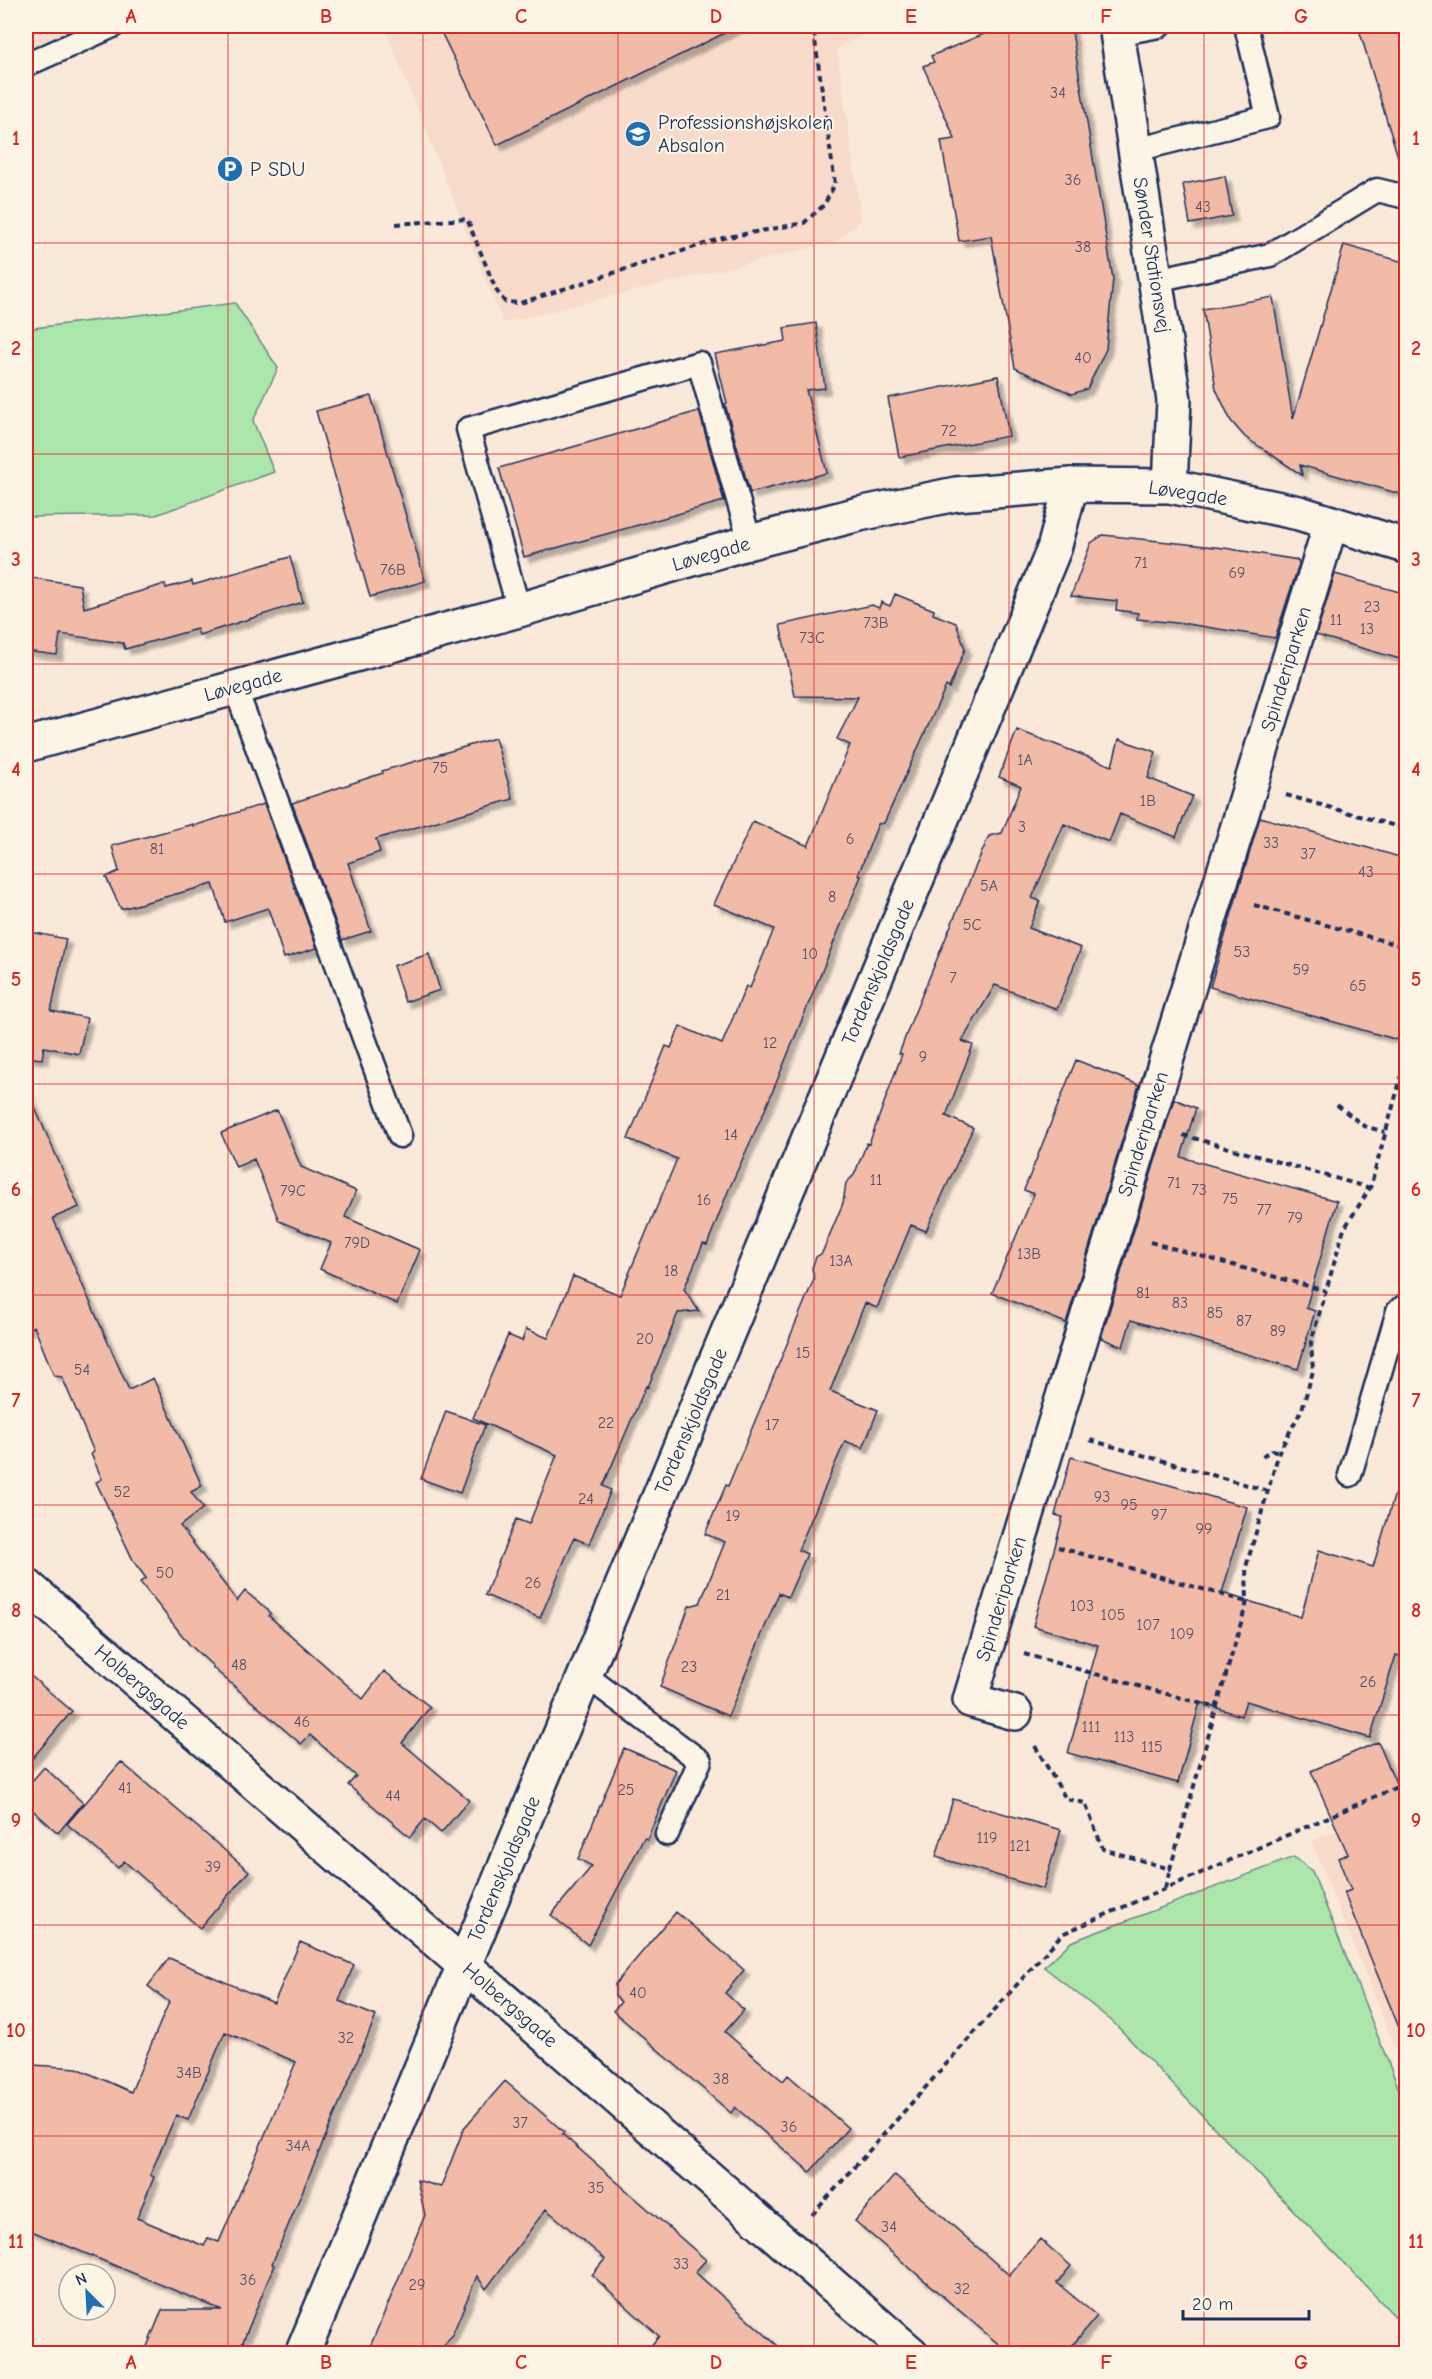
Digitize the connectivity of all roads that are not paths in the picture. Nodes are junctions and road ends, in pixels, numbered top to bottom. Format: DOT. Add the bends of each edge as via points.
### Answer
graph roads {
  1 [pos="113,26"];
  2 [pos="1158,26"];
  3 [pos="1246,26"];
  4 [pos="1117,30"];
  5 [pos="26,65"];
  6 [pos="1136,150"];
  7 [pos="1407,197"];
  8 [pos="1156,280"];
  9 [pos="1071,485"];
  10 [pos="1170,486"];
  11 [pos="1331,523"];
  12 [pos="750,542"];
  13 [pos="1407,546"];
  14 [pos="519,610"];
  15 [pos="235,687"];
  16 [pos="26,745"];
  17 [pos="400,1136"];
  18 [pos="1407,1305"];
  19 [pos="1350,1475"];
  20 [pos="26,1585"];
  21 [pos="585,1675"];
  22 [pos="1015,1713"];
  23 [pos="667,1834"];
  24 [pos="464,1965"];
  25 [pos="302,2354"];
  26 [pos="912,2354"];
  1 -- 5 [label="lane"];
  2 -- 4 [label="lane"];
  3 -- 6 [label="lane" via="1268,117"];
  4 -- 6 [label="street, Sønder Stationsvej"];
  6 -- 8 [label="street, Sønder Stationsvej"];
  7 -- 8 [label="lane" via="1377,190 1270,255"];
  8 -- 10 [label="street, Sønder Stationsvej" via="1174,400"];
  9 -- 10 [label="street, Løvegade"];
  9 -- 12 [label="street, Løvegade" via="956,495 859,514"];
  9 -- 21 [label="street, Tordenskjoldsgade" via="1054,549"];
  10 -- 11 [label="street, Løvegade"];
  11 -- 13 [label="street, Løvegade"];
  11 -- 22 [label="street, Spinderiparken" via="970,1700"];
  12 -- 14 [label="street, Løvegade"];
  12 -- 14 [label="lane" via="699,363 468,429"];
  14 -- 15 [label="street, Løvegade"];
  15 -- 16 [label="street, Løvegade"];
  15 -- 17 [label="lane"];
  18 -- 19 [label="lane" via="1398,1311"];
  20 -- 24 [label="street, Holbergsgade"];
  21 -- 23 [label="lane" via="700,1761"];
  21 -- 24 [label="street, Tordenskjoldsgade"];
  24 -- 25 [label="street, Tordenskjoldsgade"];
  24 -- 26 [label="street, Holbergsgade"];
}
